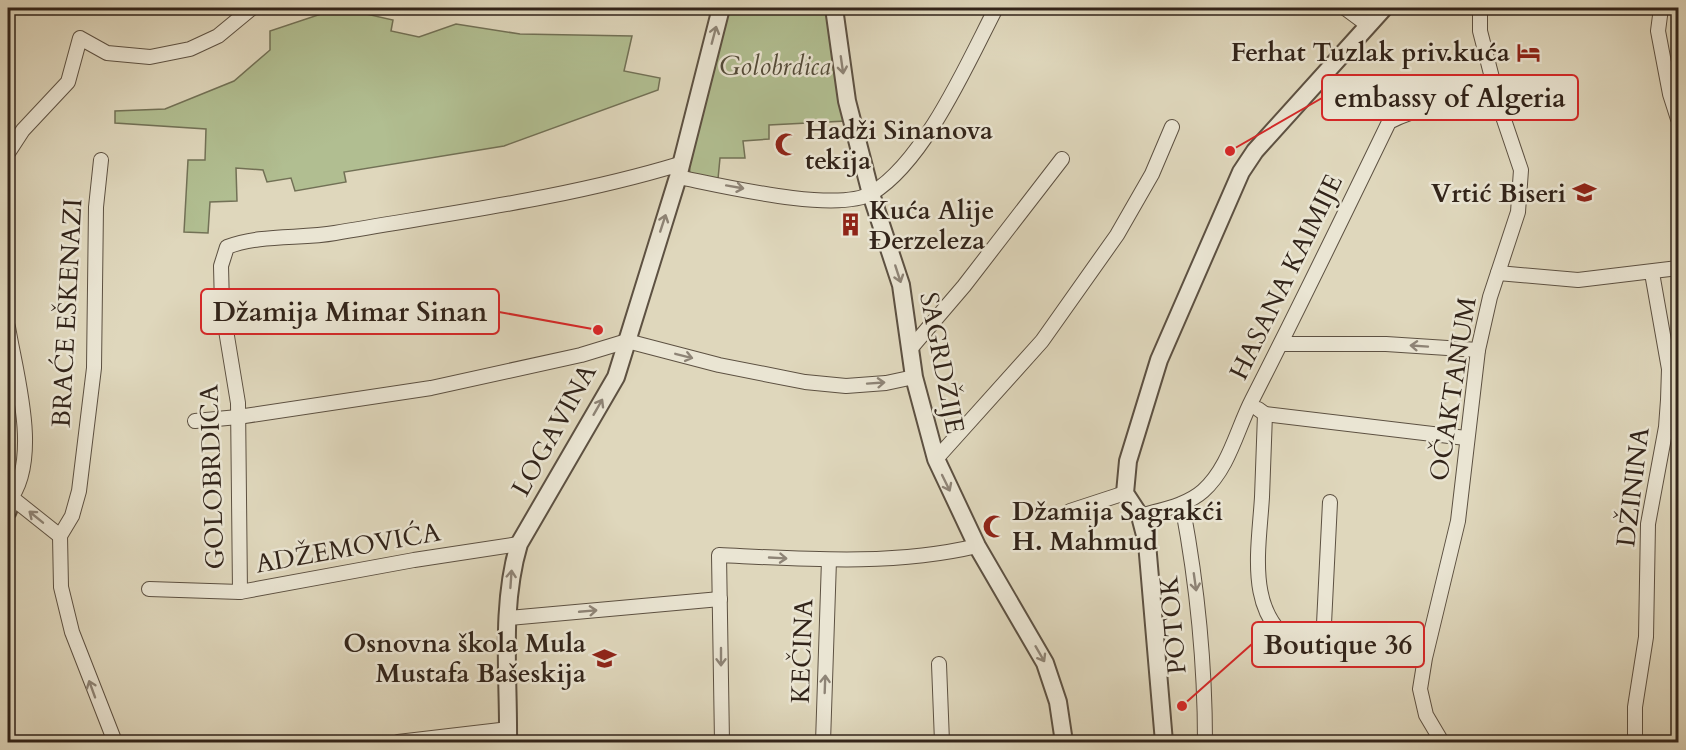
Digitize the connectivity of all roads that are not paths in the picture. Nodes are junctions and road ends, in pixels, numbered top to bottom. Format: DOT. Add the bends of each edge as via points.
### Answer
graph roads {
  1 [pos="252,8"];
  2 [pos="722,8"];
  3 [pos="834,8"];
  4 [pos="996,8"];
  5 [pos="1345,8"];
  6 [pos="1384,8"];
  7 [pos="1480,8"];
  8 [pos="1661,8"];
  9 [pos="1368,25"];
  10 [pos="1499,105"];
  11 [pos="1678,119"];
  12 [pos="1172,127"];
  13 [pos="8,153"];
  14 [pos="1062,159"];
  15 [pos="101,160"];
  16 [pos="679,171"];
  17 [pos="871,194"];
  18 [pos="1678,268"];
  19 [pos="1498,273"];
  20 [pos="1652,273"];
  21 [pos="8,327"];
  22 [pos="627,341"];
  23 [pos="1282,344"];
  24 [pos="911,348"];
  25 [pos="1478,350"];
  26 [pos="914,377"];
  27 [pos="1251,401"];
  28 [pos="1265,414"];
  29 [pos="238,417"];
  30 [pos="195,421"];
  31 [pos="1466,438"];
  32 [pos="936,459"];
  33 [pos="1125,493"];
  34 [pos="8,501"];
  35 [pos="1330,502"];
  36 [pos="1182,504"];
  37 [pos="1070,511"];
  38 [pos="1140,516"];
  39 [pos="60,536"];
  40 [pos="519,544"];
  41 [pos="977,546"];
  42 [pos="829,560"];
  43 [pos="149,589"];
  44 [pos="240,591"];
  45 [pos="720,599"];
  46 [pos="509,618"];
  47 [pos="939,664"];
  48 [pos="508,736"];
  49 [pos="115,742"];
  50 [pos="398,742"];
  51 [pos="722,742"];
  52 [pos="823,742"];
  53 [pos="942,742"];
  54 [pos="1064,742"];
  55 [pos="1164,742"];
  56 [pos="1205,742"];
  57 [pos="1442,742"];
  58 [pos="1635,742"];
  1 -- 13 [label="street" via="218,36 190,49 150,57 107,53 80,38 68,82 23,130"];
  16 -- 2 [label="street, LOGAVINA, one-way"];
  3 -- 17 [label="street, SAGRDŽIJE, one-way" via="847,101"];
  4 -- 17 [label="street" via="932,129"];
  5 -- 9 [label="street"];
  6 -- 9 [label="street"];
  7 -- 10 [label="street, OČAKTANUM" via="1480,31"];
  8 -- 11 [label="street" via="1658,31"];
  9 -- 33 [label="street" via="1240,172 1160,360 1128,461"];
  10 -- 19 [label="street, OČAKTANUM" via="1521,170 1518,212"];
  10 -- 23 [label="street, HASANA KAIMIJE" via="1426,107 1389,122"];
  12 -- 32 [label="street" via="1152,174 1118,235 1042,341"];
  14 -- 24 [label="street"];
  15 -- 39 [label="street, BRAĆE EŠKENAZI" via="96,207 94,368 79,491 72,516"];
  16 -- 17 [label="street, one-way" via="801,199 844,200"];
  22 -- 16 [label="street, LOGAVINA, one-way"];
  16 -- 29 [label="street, GOLOBRDICA" via="647,174 530,200 310,237 242,242 227,248 221,266 222,306"];
  17 -- 24 [label="street, SAGRDŽIJE, one-way" via="901,285"];
  18 -- 20 [label="street"];
  19 -- 20 [label="street" via="1578,280"];
  19 -- 25 [label="street, OČAKTANUM"];
  20 -- 58 [label="street, DŽININA" via="1669,369 1668,400 1648,524 1646,637 1635,706"];
  21 -- 34 [label="street" via="25,447 20,475"];
  22 -- 26 [label="street, one-way" via="805,382 846,386"];
  22 -- 29 [label="street" via="431,388"];
  40 -- 22 [label="street, LOGAVINA, one-way" via="616,377"];
  25 -- 23 [label="street, one-way" via="1386,344"];
  23 -- 27 [label="street, HASANA KAIMIJE"];
  24 -- 26 [label="street, SAGRDŽIJE"];
  25 -- 31 [label="street, OČAKTANUM"];
  26 -- 32 [label="street, SAGRDŽIJE"];
  27 -- 28 [label="street"];
  27 -- 36 [label="street, HASANA KAIMIJE" via="1228,456 1203,491"];
  28 -- 31 [label="street"];
  28 -- 35 [label="street" via="1260,592 1274,626 1284,638 1300,646 1310,644 1324,624"];
  29 -- 30 [label="street"];
  29 -- 44 [label="street, GOLOBRDICA"];
  31 -- 57 [label="street, OČAKTANUM" via="1458,521 1420,689 1426,715"];
  32 -- 41 [label="street, SAGRDŽIJE, one-way"];
  33 -- 37 [label="street"];
  33 -- 38 [label="street"];
  39 -- 34 [label="street, one-way"];
  36 -- 38 [label="street, HASANA KAIMIJE"];
  36 -- 56 [label="street, POTOK, one-way" via="1199,618"];
  38 -- 55 [label="street" via="1152,584"];
  49 -- 39 [label="street, one-way" via="72,632 61,587"];
  40 -- 44 [label="street, ADŽEMOVIĆA"];
  46 -- 40 [label="street, LOGAVINA, one-way" via="512,567"];
  41 -- 42 [label="street" via="950,553"];
  41 -- 54 [label="street, SAGRDŽIJE, one-way" via="1046,663 1058,702"];
  45 -- 42 [label="street, one-way" via="719,555"];
  52 -- 42 [label="street, KEČINA, one-way"];
  43 -- 44 [label="street, ADŽEMOVIĆA"];
  46 -- 45 [label="street, one-way"];
  45 -- 51 [label="street, one-way"];
  46 -- 48 [label="street, LOGAVINA"];
  47 -- 53 [label="street"];
  48 -- 50 [label="street"];
}
